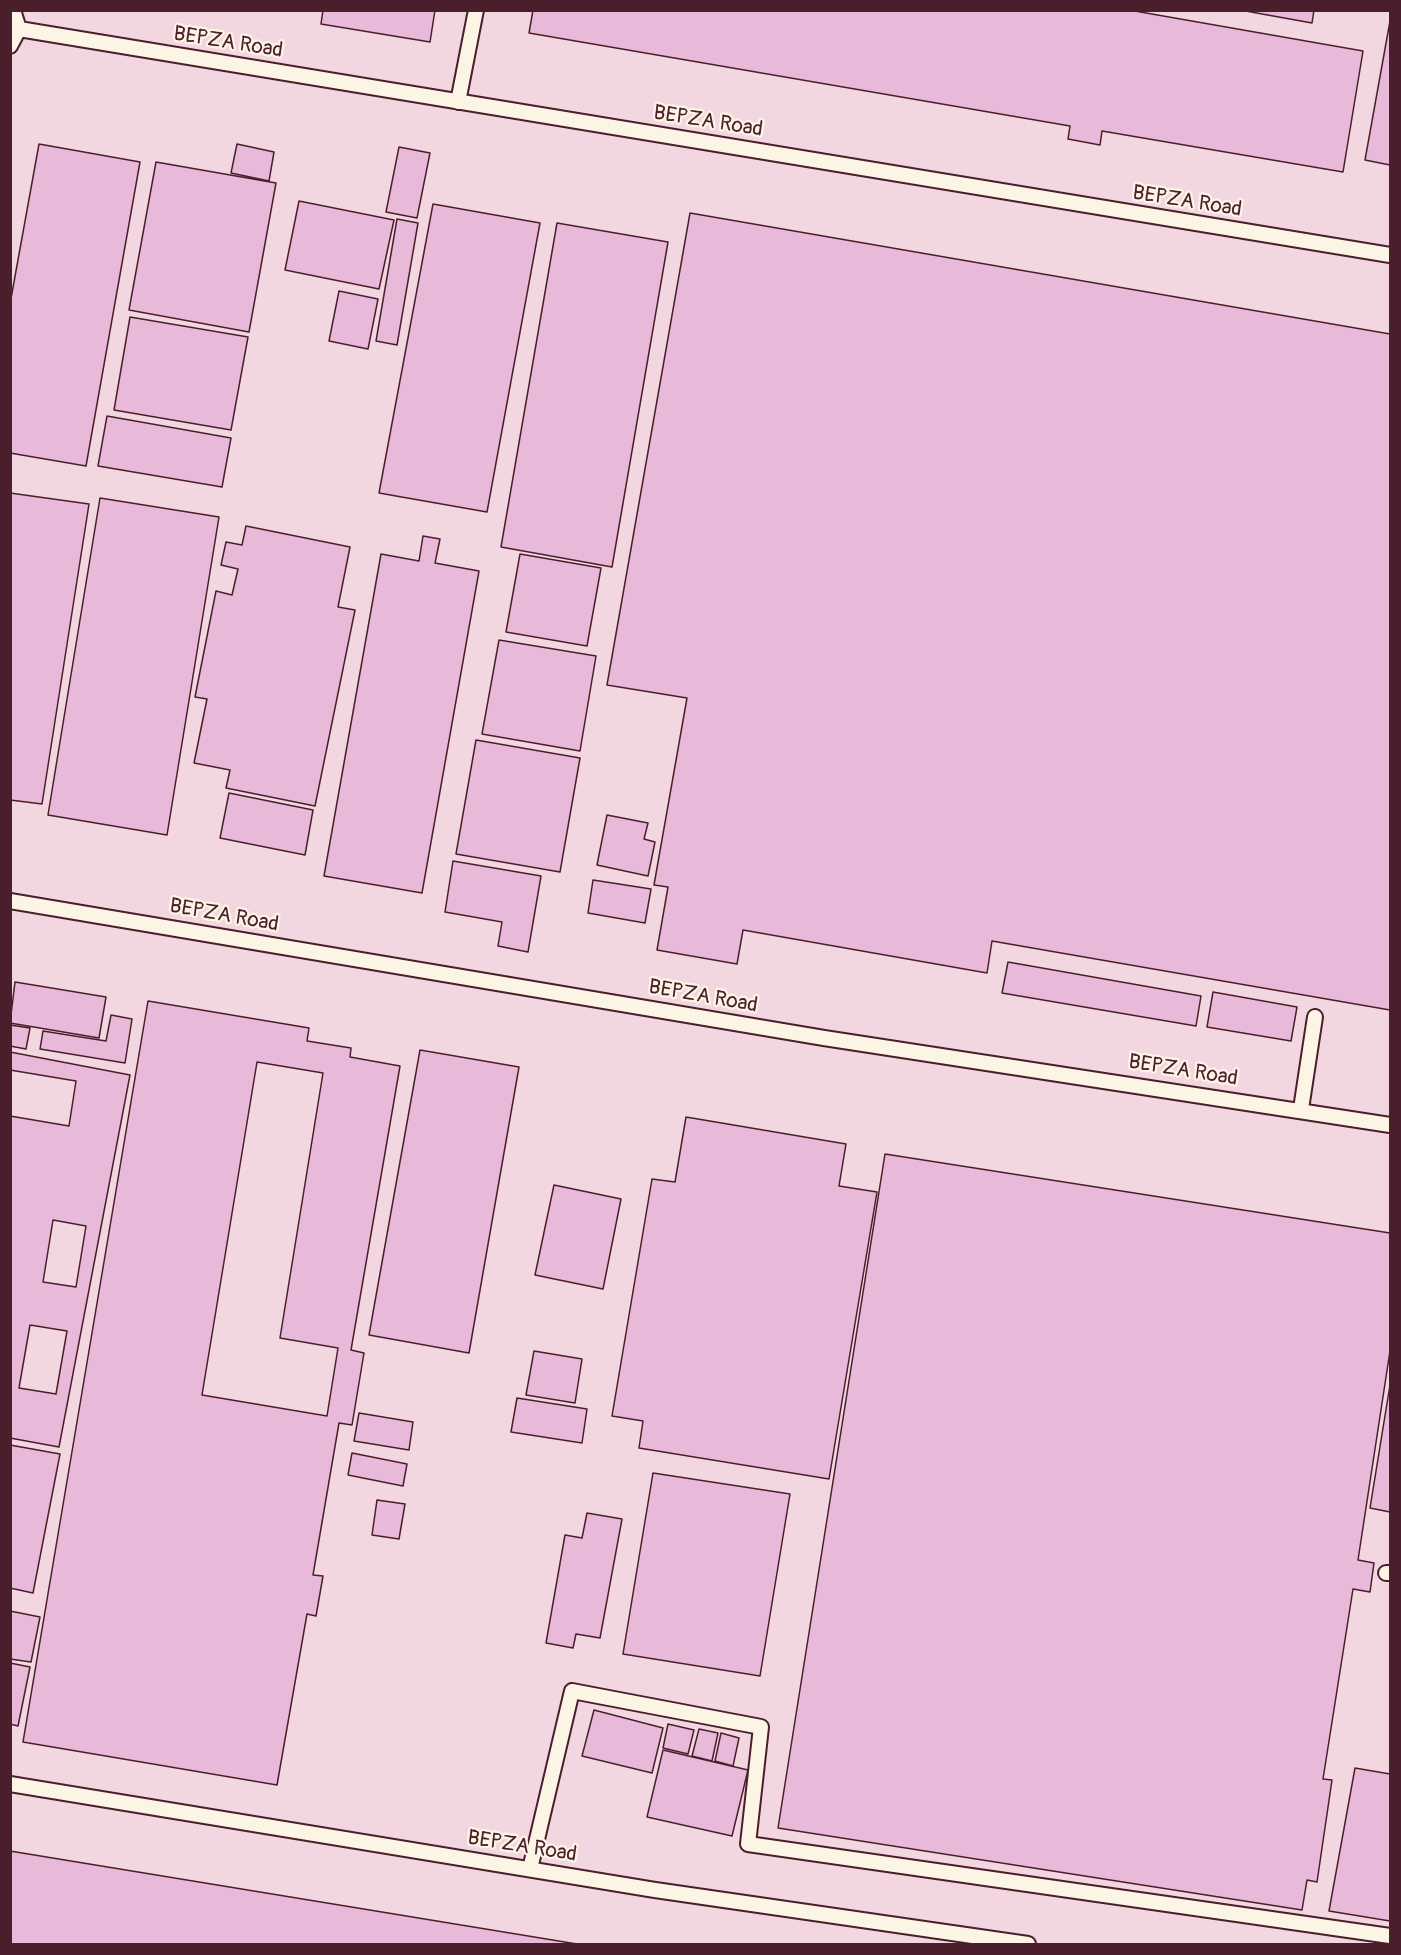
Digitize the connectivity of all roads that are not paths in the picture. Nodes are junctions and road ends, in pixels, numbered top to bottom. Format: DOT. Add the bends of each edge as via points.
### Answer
graph roads {
  1 [pos="14,10"];
  2 [pos="476,10"];
  3 [pos="19,29"];
  4 [pos="10,46"];
  5 [pos="458,102"];
  6 [pos="1390,255"];
  7 [pos="10,902"];
  8 [pos="1315,1017"];
  9 [pos="1300,1109"];
  10 [pos="1390,1125"];
  11 [pos="10,1784"];
  12 [pos="530,1869"];
  13 [pos="1390,1936"];
  14 [pos="1028,1944"];
  1 -- 3 [label="lane"];
  2 -- 5 [label="lane"];
  3 -- 4 [label="lane"];
  3 -- 5 [label="lane, BEPZA Road"];
  5 -- 6 [label="lane, BEPZA Road"];
  7 -- 9 [label="lane, BEPZA Road" via="824,1038"];
  8 -- 9 [label="lane"];
  9 -- 10 [label="lane, BEPZA Road"];
  11 -- 12 [label="lane, BEPZA Road"];
  12 -- 13 [label="lane" via="572,1690 761,1727 748,1844"];
  12 -- 14 [label="lane, BEPZA Road"];
}
